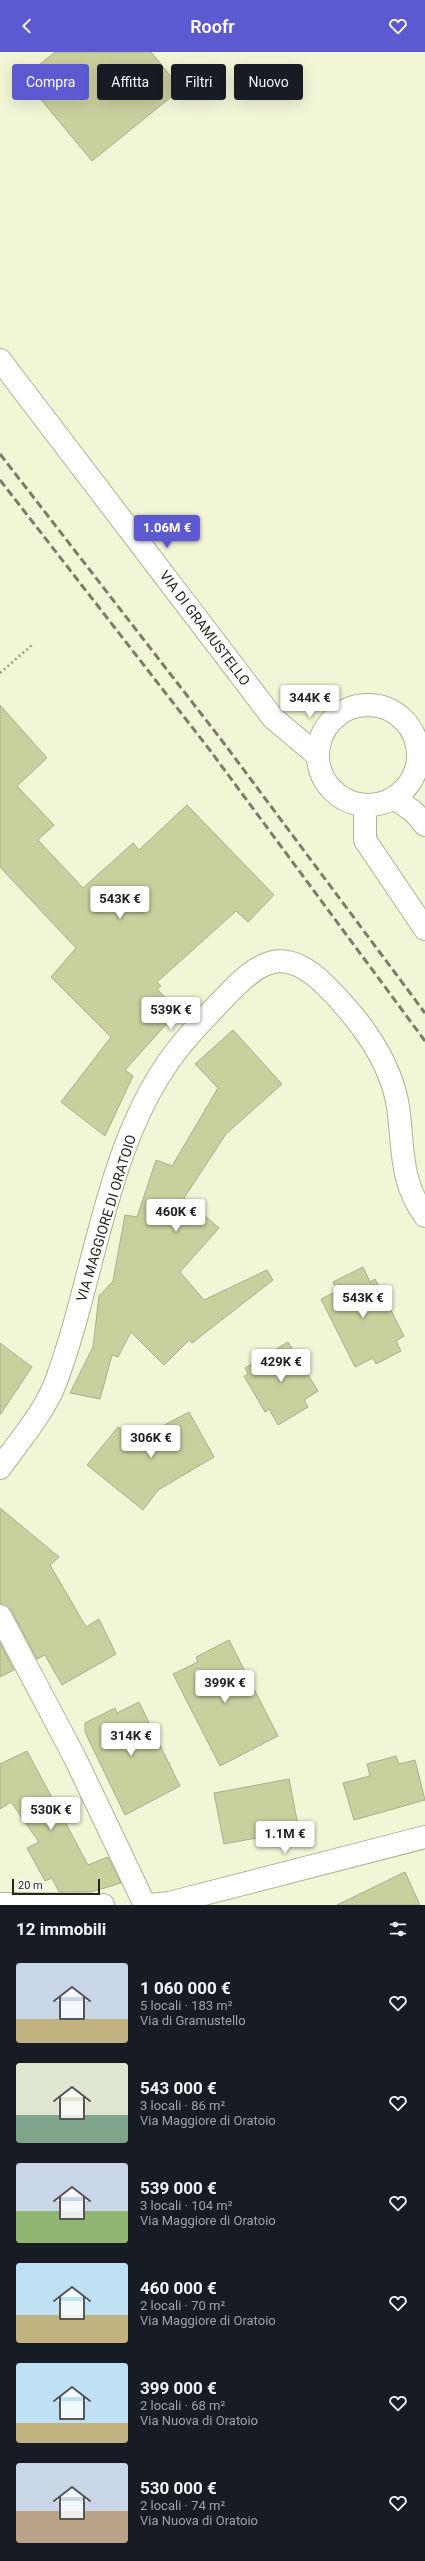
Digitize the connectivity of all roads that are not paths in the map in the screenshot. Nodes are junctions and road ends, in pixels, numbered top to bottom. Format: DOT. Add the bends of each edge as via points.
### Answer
graph roads {
  1 [pos="0,360"];
  2 [pos="421,737"];
  3 [pos="317,755"];
  4 [pos="394,798"];
  5 [pos="365,805"];
  6 [pos="425,825"];
  7 [pos="425,929"];
  8 [pos="425,1216"];
  9 [pos="0,1468"];
  10 [pos="0,1616"];
  11 [pos="425,1837"];
  12 [pos="0,1904"];
  13 [pos="103,1905"];
  14 [pos="145,1905"];
  15 [pos="150,1905"];
  1 -- 3 [label="street, VIA DI GRAMUSTELLO" via="273,718"];
  2 -- 3 [label="street" via="397,714 383,706 367,704 351,707 329,722 319,740"];
  2 -- 4 [label="street" via="417,768 411,781"];
  3 -- 5 [label="street" via="319,770 326,784 337,795 350,802"];
  4 -- 5 [label="street" via="378,804"];
  4 -- 6 [label="street" via="414,812"];
  5 -- 7 [label="street" via="364,840"];
  8 -- 9 [label="street, VIA MAGGIORE DI ORATOIO" via="410,1192 402,1160 398,1106 380,1056 341,1002 316,976 291,963 272,961 263,964 241,980 192,1032 154,1085 122,1157 50,1398"];
  10 -- 14 [label="street" via="75,1758"];
  11 -- 15 [label="street" via="169,1903"];
  12 -- 13 [label="street"];
}
